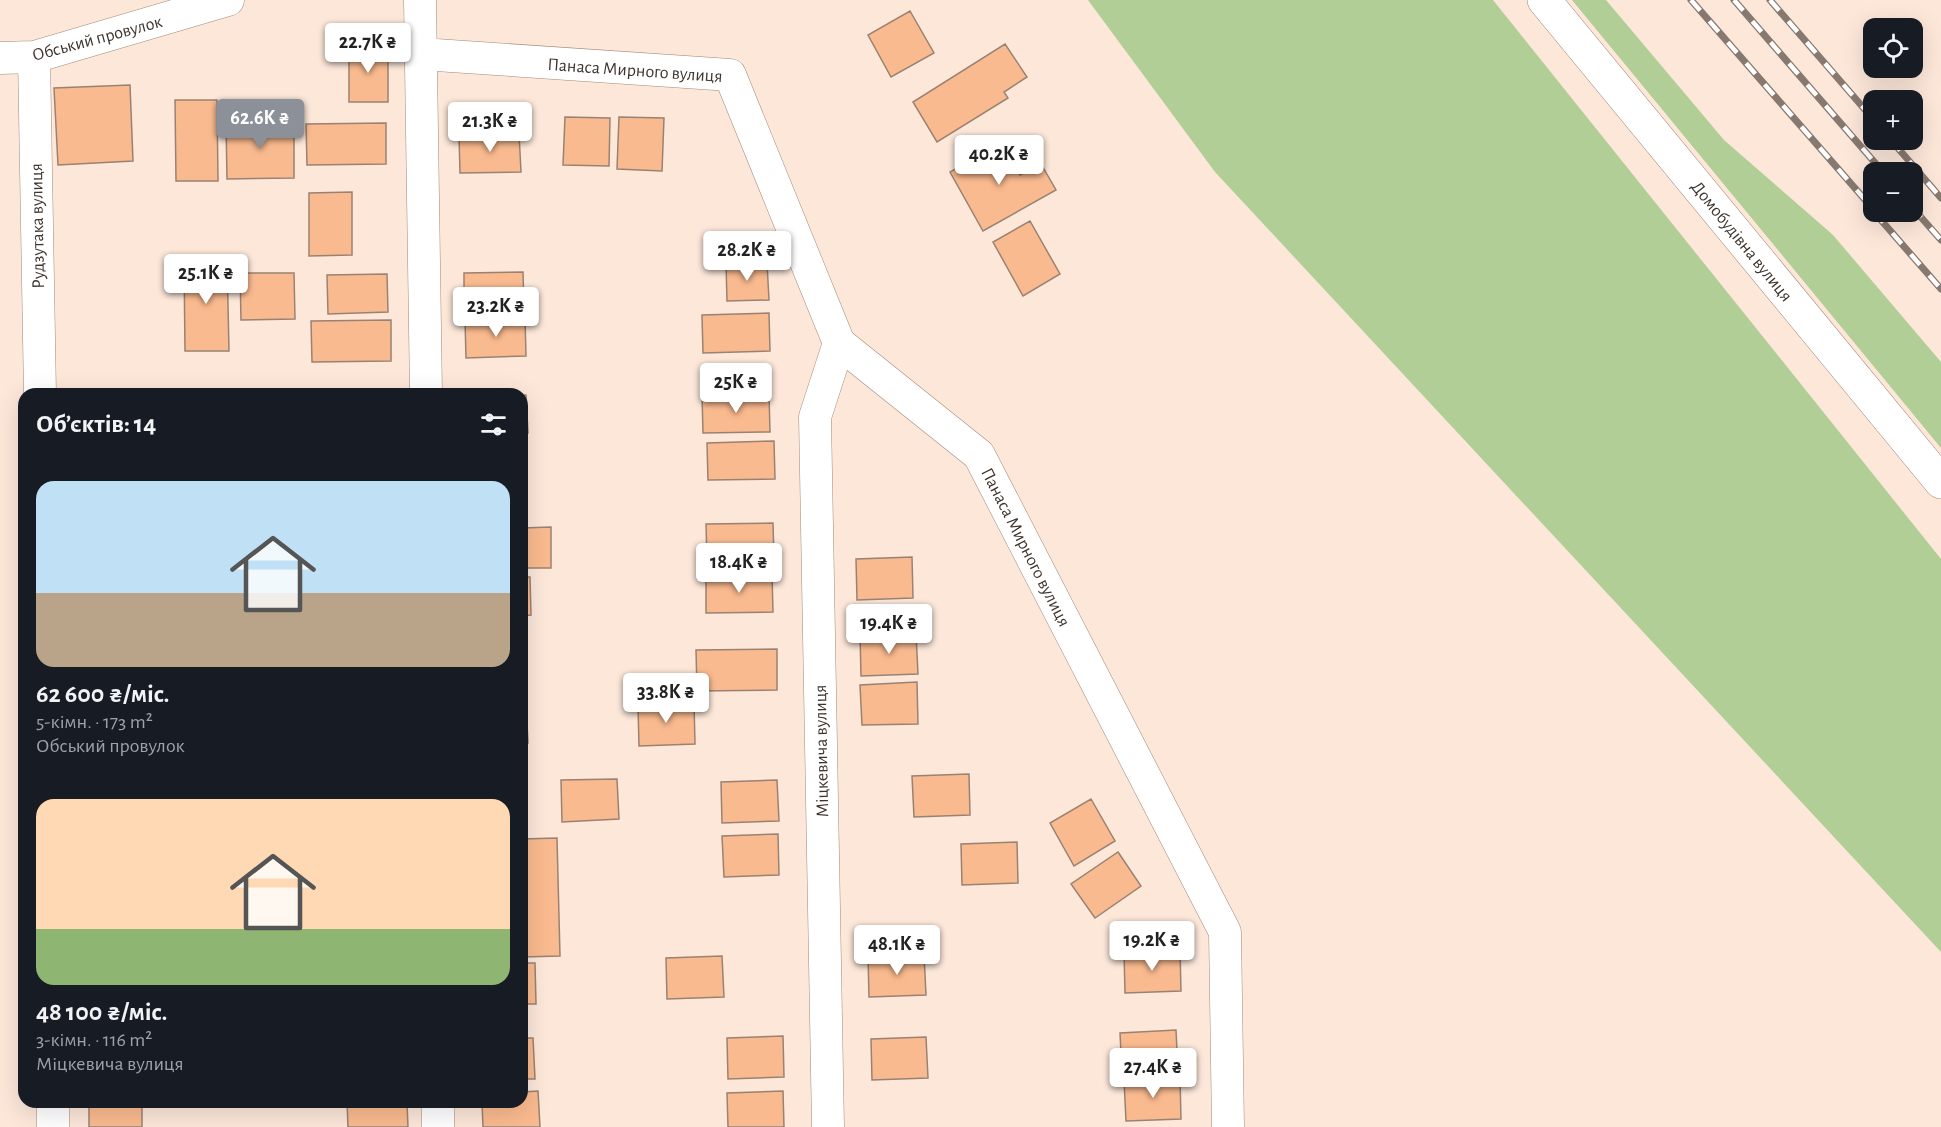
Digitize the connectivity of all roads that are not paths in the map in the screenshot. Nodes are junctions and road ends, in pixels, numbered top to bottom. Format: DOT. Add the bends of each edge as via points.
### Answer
graph roads {
  1 [pos="228,0"];
  2 [pos="420,0"];
  3 [pos="1544,0"];
  4 [pos="421,54"];
  5 [pos="34,57"];
  6 [pos="0,58"];
  7 [pos="839,343"];
  8 [pos="40,388"];
  9 [pos="426,388"];
  10 [pos="1941,482"];
  11 [pos="52,1108"];
  12 [pos="438,1108"];
  13 [pos="53,1127"];
  14 [pos="438,1127"];
  15 [pos="828,1127"];
  16 [pos="1228,1127"];
  1 -- 5 [label="street, Обський провулок"];
  2 -- 4 [label="street"];
  3 -- 10 [label="street, Домобудівна вулиця"];
  4 -- 7 [label="street, Панаса Мирного вулиця" via="730,75"];
  4 -- 9 [label="street"];
  5 -- 6 [label="street, Обський провулок"];
  5 -- 8 [label="street, Рудзутака вулиця"];
  7 -- 15 [label="street, Міцкевича вулиця" via="815,417"];
  7 -- 16 [label="street, Панаса Мирного вулиця" via="979,455 1225,932"];
  11 -- 13 [label="street"];
  12 -- 14 [label="street"];
}
